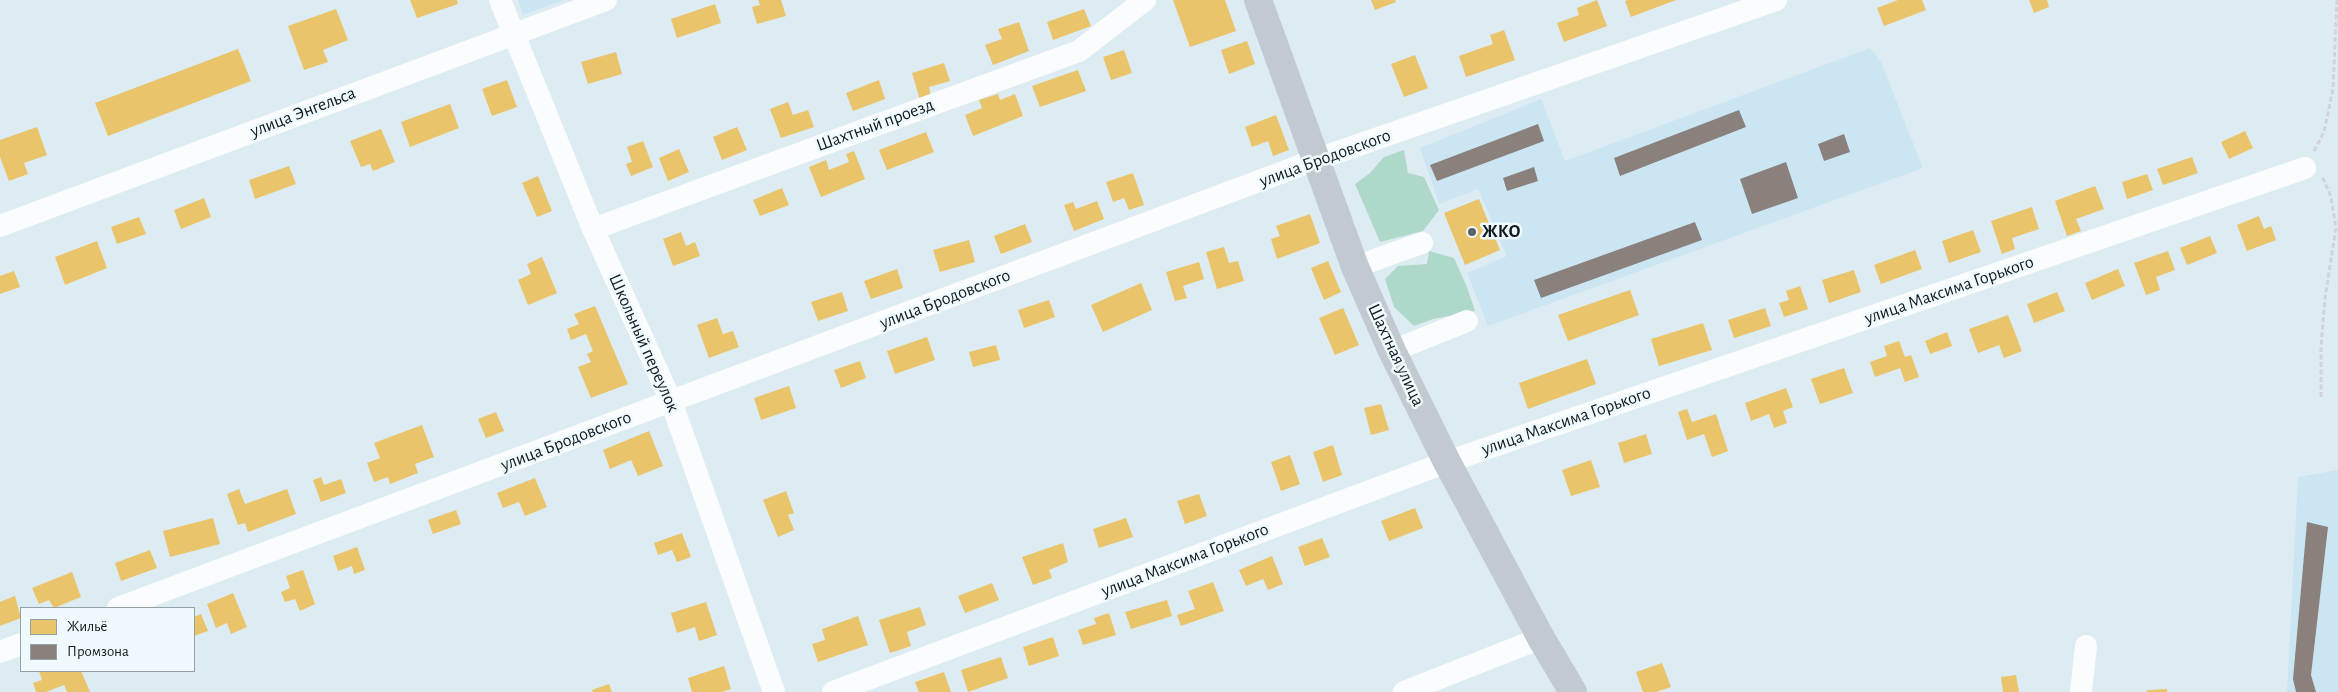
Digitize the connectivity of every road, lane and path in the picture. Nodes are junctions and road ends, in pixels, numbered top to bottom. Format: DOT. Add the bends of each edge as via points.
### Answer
graph roads {
  1 [pos="500,0"];
  2 [pos="606,0"];
  3 [pos="1145,0"];
  4 [pos="1258,0"];
  5 [pos="1776,0"];
  6 [pos="2337,0"];
  7 [pos="513,33"];
  8 [pos="1315,160"];
  9 [pos="2304,168"];
  10 [pos="0,226"];
  11 [pos="593,229"];
  12 [pos="1422,243"];
  13 [pos="1355,267"];
  14 [pos="1467,322"];
  15 [pos="1392,351"];
  16 [pos="2321,397"];
  17 [pos="671,401"];
  18 [pos="1447,462"];
  19 [pos="121,607"];
  20 [pos="1541,638"];
  21 [pos="20,644"];
  22 [pos="2086,646"];
  23 [pos="0,652"];
  24 [pos="774,692"];
  25 [pos="833,692"];
  26 [pos="1404,692"];
  27 [pos="1573,692"];
  28 [pos="2081,692"];
  1 -- 7 [label="street, Школьный переулок"];
  2 -- 7 [label="street, улица Энгельса"];
  3 -- 11 [label="street, Шахтный проезд" via="1079,51"];
  4 -- 8 [label="main road, Шахтная улица"];
  5 -- 8 [label="street, улица Бродовского"];
  6 -- 9 [label="path" via="2333,89 2324,132"];
  7 -- 10 [label="street, улица Энгельса"];
  7 -- 11 [label="street, Школьный переулок"];
  8 -- 13 [label="main road, Шахтная улица"];
  8 -- 17 [label="street, улица Бродовского"];
  9 -- 16 [label="path" via="2320,171 2331,197 2336,228 2325,298"];
  9 -- 18 [label="street, улица Максима Горького"];
  11 -- 17 [label="street, Школьный переулок"];
  12 -- 13 [label="street"];
  13 -- 15 [label="main road, Шахтная улица"];
  14 -- 15 [label="street"];
  15 -- 18 [label="main road, Шахтная улица"];
  17 -- 19 [label="street, улица Бродовского"];
  17 -- 24 [label="street, Школьный переулок"];
  18 -- 20 [label="main road, Шахтная улица"];
  18 -- 25 [label="street, улица Максима Горького"];
  20 -- 26 [label="street"];
  20 -- 27 [label="main road, Шахтная улица"];
  21 -- 23 [label="street"];
  22 -- 28 [label="street"];
}
